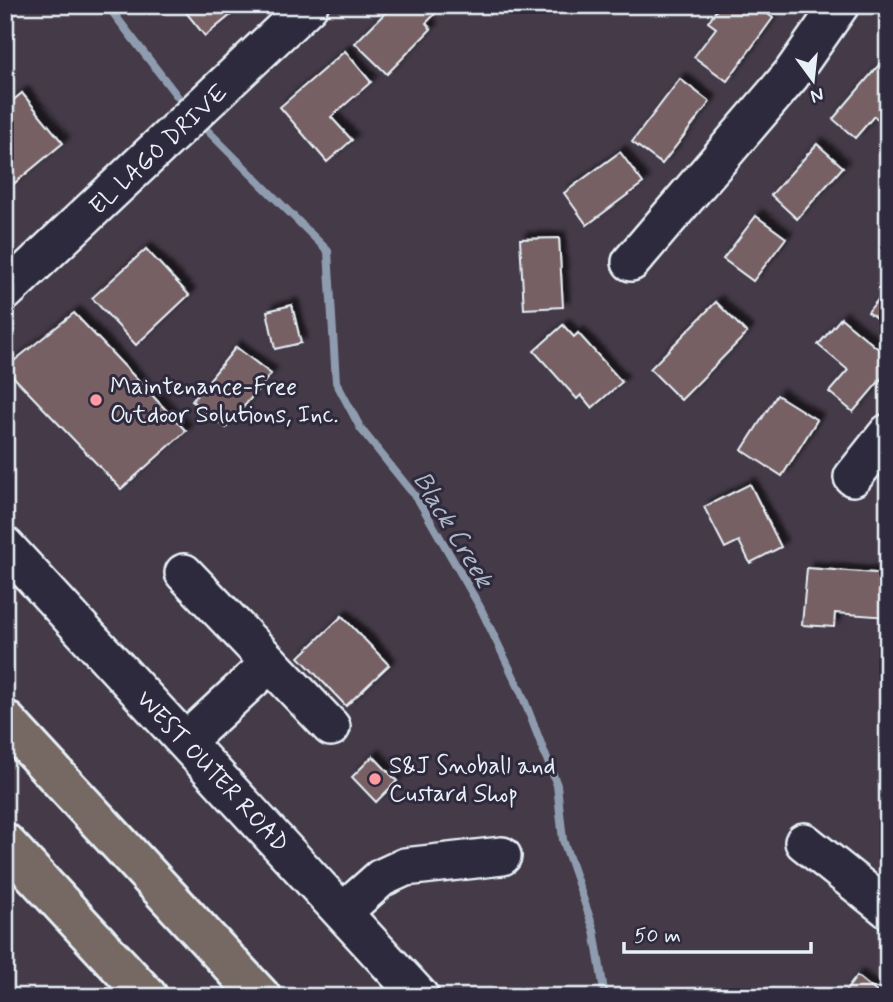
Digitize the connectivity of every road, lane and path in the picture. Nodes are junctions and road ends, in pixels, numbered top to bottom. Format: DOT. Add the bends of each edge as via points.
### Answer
graph roads {
  1 [pos="309,5"];
  2 [pos="840,5"];
  3 [pos="631,262"];
  4 [pos="5,292"];
  5 [pos="888,433"];
  6 [pos="853,477"];
  7 [pos="5,546"];
  8 [pos="184,573"];
  9 [pos="270,663"];
  10 [pos="5,720"];
  11 [pos="331,727"];
  12 [pos="186,741"];
  13 [pos="804,842"];
  14 [pos="5,843"];
  15 [pos="502,856"];
  16 [pos="888,909"];
  17 [pos="343,912"];
  18 [pos="148,997"];
  19 [pos="261,997"];
  20 [pos="419,997"];
  1 -- 4 [label="street, EL LAGO DRIVE"];
  2 -- 3 [label="street" via="791,75"];
  5 -- 6 [label="street"];
  7 -- 12 [label="street, WEST OUTER ROAD"];
  8 -- 9 [label="street"];
  9 -- 11 [label="street"];
  9 -- 12 [label="street"];
  10 -- 19 [label="highway"];
  12 -- 17 [label="street, WEST OUTER ROAD"];
  13 -- 16 [label="street"];
  14 -- 18 [label="highway"];
  15 -- 17 [label="street" via="404,867 381,878"];
  17 -- 20 [label="street, WEST OUTER ROAD"];
}
